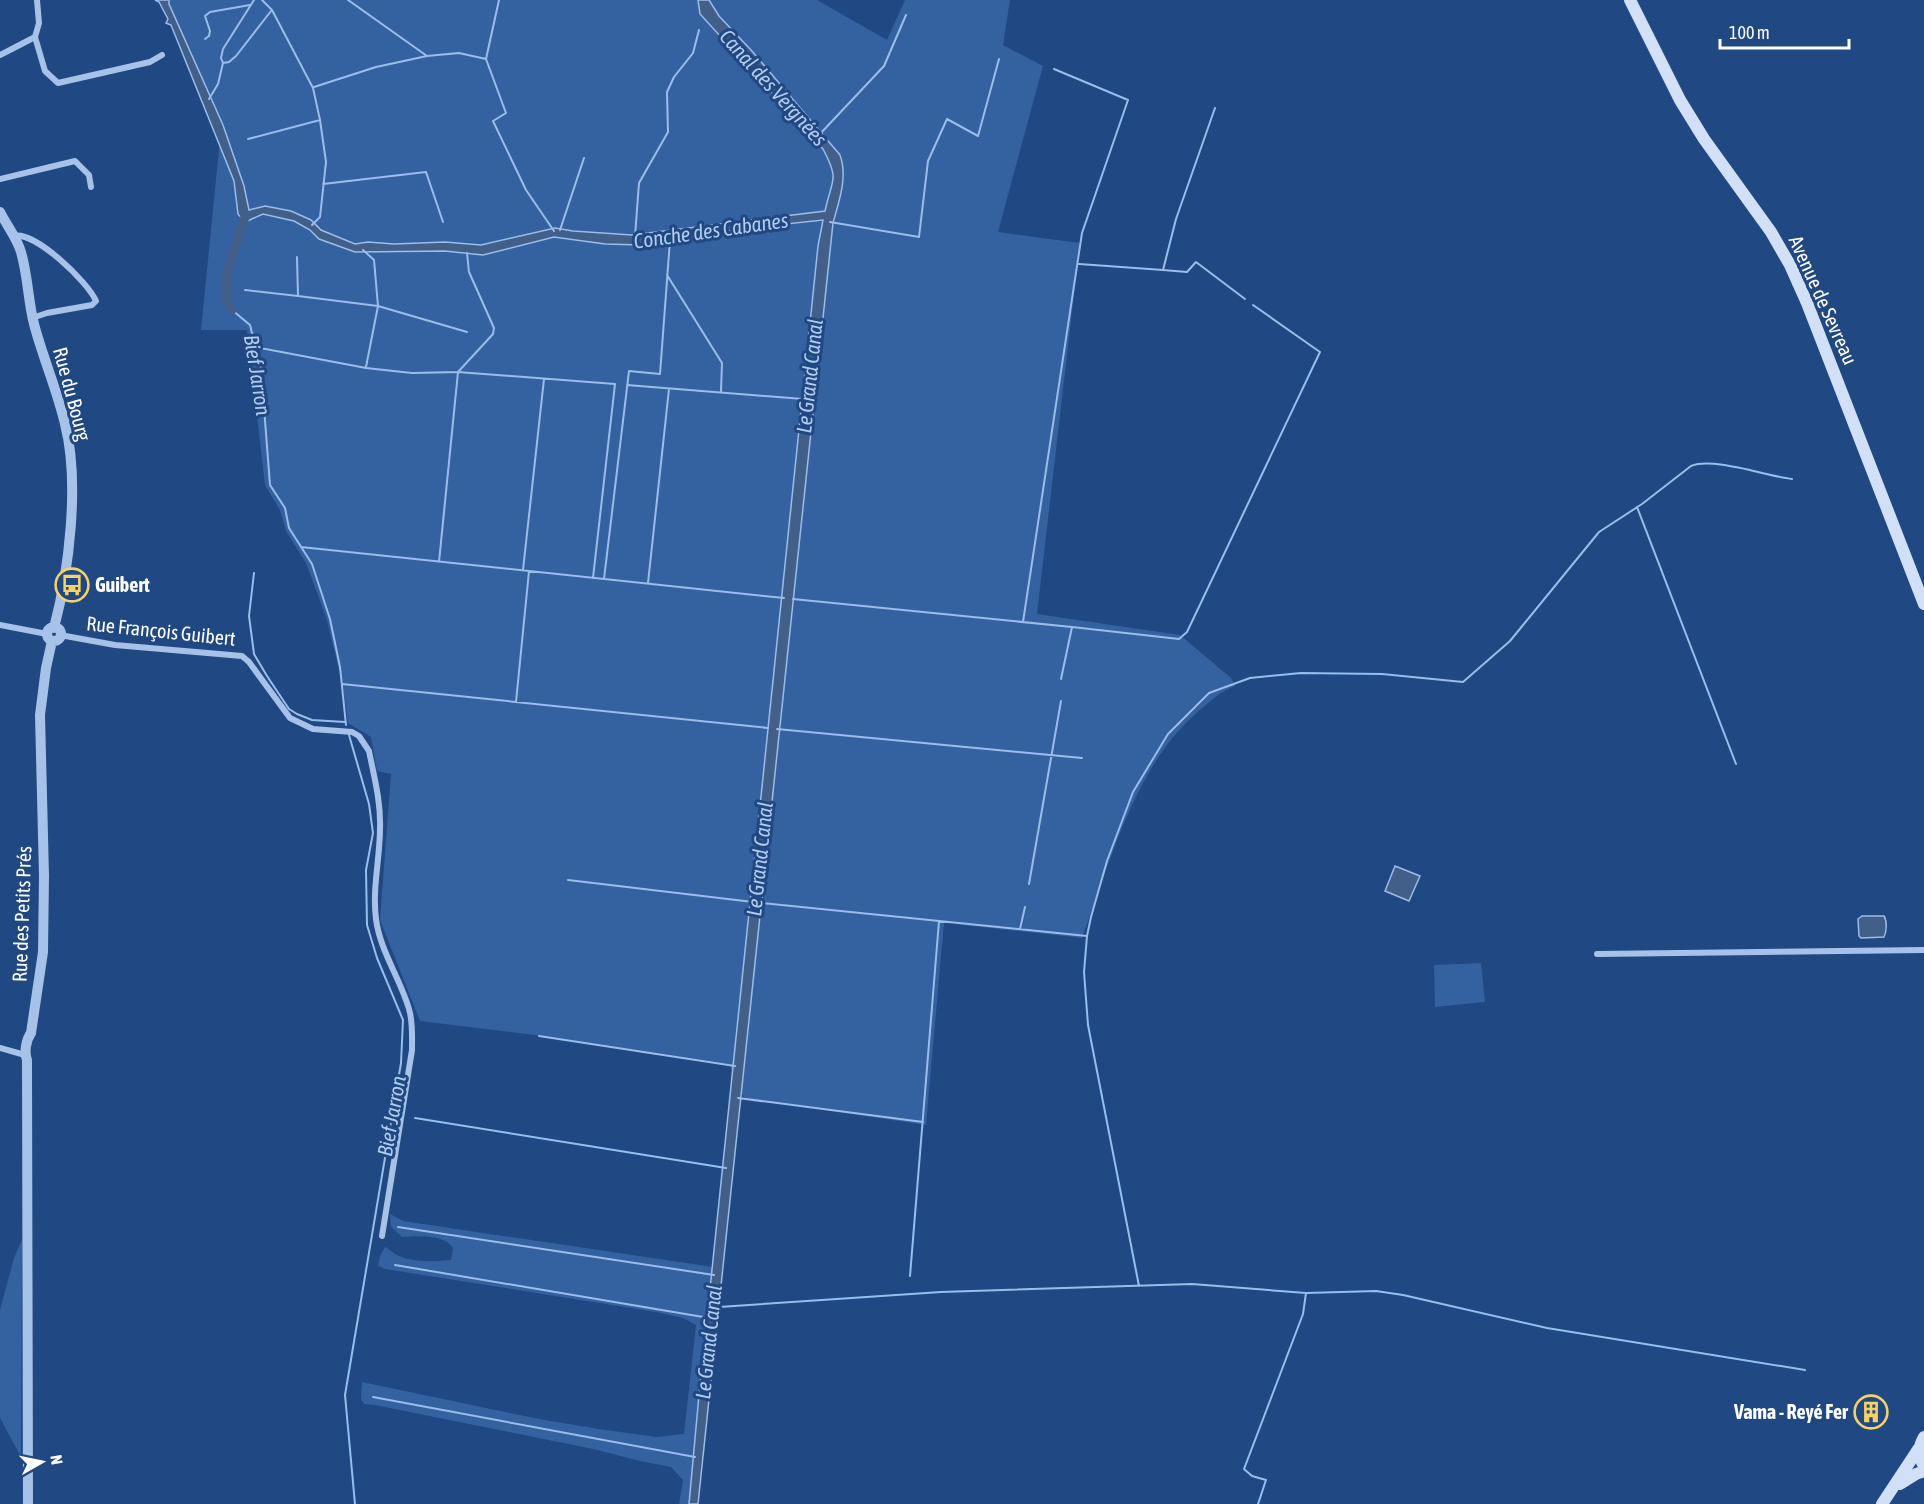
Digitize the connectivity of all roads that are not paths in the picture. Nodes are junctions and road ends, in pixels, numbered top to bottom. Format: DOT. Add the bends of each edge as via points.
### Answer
graph roads {
  1 [pos="36,0"];
  2 [pos="1630,0"];
  3 [pos="35,37"];
  4 [pos="0,55"];
  5 [pos="162,55"];
  6 [pos="0,179"];
  7 [pos="91,186"];
  8 [pos="0,212"];
  9 [pos="14,236"];
  10 [pos="33,318"];
  11 [pos="1924,604"];
  12 [pos="0,625"];
  13 [pos="53,634"];
  14 [pos="1924,950"];
  15 [pos="1597,954"];
  16 [pos="0,1048"];
  17 [pos="25,1055"];
  18 [pos="382,1236"];
  19 [pos="1922,1442"];
  20 [pos="1924,1469"];
  21 [pos="1892,1490"];
  22 [pos="28,1504"];
  23 [pos="1882,1504"];
  1 -- 3 [label="street" via="39,23"];
  2 -- 11 [label="main road, Avenue de Sevreau" via="1692,120 1760,215 1790,265"];
  3 -- 4 [label="street"];
  3 -- 5 [label="street" via="45,71 58,83 150,62"];
  6 -- 7 [label="street" via="75,161 89,175"];
  8 -- 9 [label="street, Rue du Bourg"];
  9 -- 10 [label="street, Rue du Bourg" via="22,254"];
  9 -- 10 [label="street" via="26,236 39,243 85,284 95,299 92,305"];
  10 -- 13 [label="street, Rue du Bourg" via="69,444 68,555"];
  12 -- 13 [label="street, Rue François Guibert"];
  13 -- 17 [label="street, Rue des Petits Prés" via="40,715 43,952"];
  13 -- 18 [label="street, Rue François Guibert" via="115,645 242,656 290,718 313,729 352,732 366,744 380,809 376,922 412,1024 412,1050"];
  14 -- 15 [label="street"];
  16 -- 17 [label="street"];
  17 -- 22 [label="street, Rue des Petits Prés"];
  19 -- 20 [label="main road" via="1920,1459"];
  19 -- 21 [label="main road"];
  20 -- 21 [label="main road"];
  21 -- 23 [label="main road"];
}
